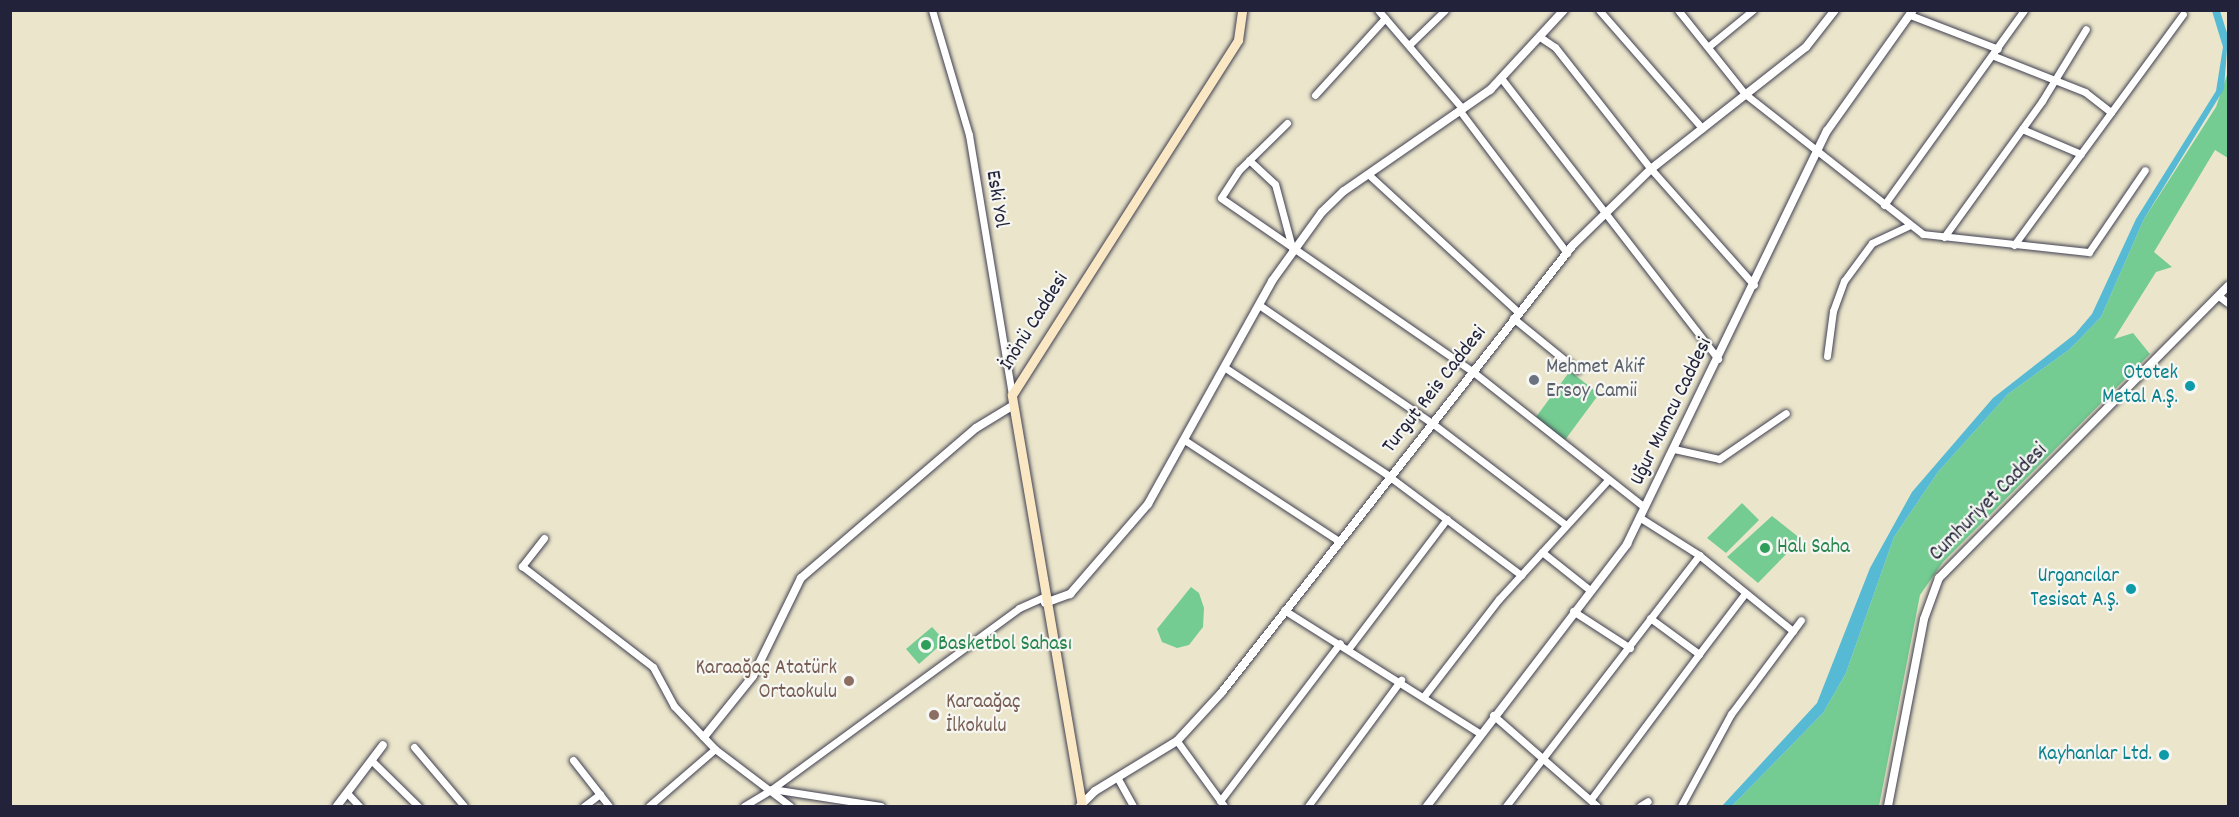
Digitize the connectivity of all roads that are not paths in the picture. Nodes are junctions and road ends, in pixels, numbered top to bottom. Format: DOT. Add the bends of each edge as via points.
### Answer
graph roads {
  1 [pos="932,10"];
  2 [pos="1242,10"];
  3 [pos="1378,10"];
  4 [pos="1445,10"];
  5 [pos="1564,10"];
  6 [pos="1599,10"];
  7 [pos="1678,10"];
  8 [pos="1753,10"];
  9 [pos="1835,10"];
  10 [pos="2024,10"];
  11 [pos="1912,13"];
  12 [pos="2183,14"];
  13 [pos="1385,18"];
  14 [pos="2086,29"];
  15 [pos="1540,37"];
  16 [pos="1409,45"];
  17 [pos="1709,46"];
  18 [pos="1996,52"];
  19 [pos="2054,77"];
  20 [pos="1501,78"];
  21 [pos="1745,94"];
  22 [pos="1315,95"];
  23 [pos="1461,110"];
  24 [pos="2111,112"];
  25 [pos="1287,123"];
  26 [pos="1702,128"];
  27 [pos="2022,129"];
  28 [pos="1818,150"];
  29 [pos="2081,154"];
  30 [pos="1249,160"];
  31 [pos="1652,169"];
  32 [pos="2145,170"];
  33 [pos="1368,174"];
  34 [pos="1884,205"];
  35 [pos="1607,213"];
  36 [pos="1910,225"];
  37 [pos="1944,237"];
  38 [pos="2014,245"];
  39 [pos="1293,250"];
  40 [pos="1567,254"];
  41 [pos="1754,285"];
  42 [pos="2229,286"];
  43 [pos="2220,297"];
  44 [pos="2229,303"];
  45 [pos="1259,305"];
  46 [pos="1515,315"];
  47 [pos="1827,356"];
  48 [pos="1718,359"];
  49 [pos="1224,367"];
  50 [pos="1577,370"];
  51 [pos="1472,371"];
  52 [pos="1012,395"];
  53 [pos="1012,406"];
  54 [pos="1786,413"];
  55 [pos="1432,423"];
  56 [pos="1186,441"];
  57 [pos="1674,449"];
  58 [pos="1389,476"];
  59 [pos="1608,480"];
  60 [pos="1644,507"];
  61 [pos="1639,517"];
  62 [pos="1447,519"];
  63 [pos="1566,525"];
  64 [pos="544,538"];
  65 [pos="1339,541"];
  66 [pos="1542,552"];
  67 [pos="1699,555"];
  68 [pos="1521,575"];
  69 [pos="1590,590"];
  70 [pos="1743,596"];
  71 [pos="1044,600"];
  72 [pos="1284,610"];
  73 [pos="1573,611"];
  74 [pos="1650,618"];
  75 [pos="1801,620"];
  76 [pos="1793,631"];
  77 [pos="1340,644"];
  78 [pos="1349,648"];
  79 [pos="1629,648"];
  80 [pos="1699,654"];
  81 [pos="1401,680"];
  82 [pos="1424,696"];
  83 [pos="1492,715"];
  84 [pos="1479,733"];
  85 [pos="704,737"];
  86 [pos="1177,741"];
  87 [pos="383,745"];
  88 [pos="414,747"];
  89 [pos="715,749"];
  90 [pos="1544,756"];
  91 [pos="371,760"];
  92 [pos="573,760"];
  93 [pos="1117,777"];
  94 [pos="772,789"];
  95 [pos="347,793"];
  96 [pos="600,794"];
  97 [pos="1592,800"];
  98 [pos="1648,801"];
  99 [pos="1222,804"];
  100 [pos="1081,806"];
  101 [pos="337,807"];
  102 [pos="359,807"];
  103 [pos="418,807"];
  104 [pos="464,807"];
  105 [pos="584,807"];
  106 [pos="609,807"];
  107 [pos="649,807"];
  108 [pos="744,807"];
  109 [pos="790,807"];
  110 [pos="881,807"];
  111 [pos="1133,807"];
  112 [pos="1308,807"];
  113 [pos="1427,807"];
  114 [pos="1506,807"];
  115 [pos="1597,807"];
  116 [pos="1640,807"];
  117 [pos="1681,807"];
  118 [pos="1888,807"];
  1 -- 52 [label="street, Eski Yol" via="969,135"];
  2 -- 52 [label="main road, İnönü Caddesi" via="1238,39"];
  3 -- 13 [label="street"];
  4 -- 16 [label="street"];
  5 -- 15 [label="street"];
  6 -- 26 [label="street"];
  7 -- 17 [label="street"];
  8 -- 17 [label="street"];
  9 -- 21 [label="street, Turgut Reis Caddesi" via="1806,47"];
  10 -- 18 [label="street"];
  11 -- 18 [label="street"];
  11 -- 28 [label="street, Uğur Mumcu Caddesi"];
  12 -- 24 [label="street"];
  13 -- 16 [label="street"];
  13 -- 22 [label="street"];
  14 -- 19 [label="street"];
  15 -- 20 [label="street"];
  15 -- 31 [label="street" via="1555,48"];
  16 -- 23 [label="street"];
  17 -- 21 [label="street"];
  18 -- 19 [label="street"];
  18 -- 34 [label="street"];
  19 -- 24 [label="street"];
  19 -- 27 [label="street"];
  20 -- 23 [label="street"];
  20 -- 35 [label="street"];
  21 -- 26 [label="street, Turgut Reis Caddesi"];
  21 -- 28 [label="street"];
  23 -- 33 [label="street"];
  23 -- 40 [label="street"];
  24 -- 29 [label="street"];
  25 -- 30 [label="street"];
  26 -- 31 [label="street, Turgut Reis Caddesi"];
  27 -- 29 [label="street"];
  27 -- 37 [label="street"];
  28 -- 34 [label="street"];
  28 -- 41 [label="street, Uğur Mumcu Caddesi"];
  29 -- 38 [label="street"];
  30 -- 39 [label="street" via="1275,184"];
  30 -- 39 [label="street" via="1221,198"];
  31 -- 35 [label="street, Turgut Reis Caddesi"];
  31 -- 41 [label="street"];
  32 -- 38 [label="street" via="2089,252"];
  33 -- 39 [label="street" via="1330,205"];
  33 -- 46 [label="street"];
  34 -- 36 [label="street"];
  35 -- 40 [label="street, Turgut Reis Caddesi"];
  35 -- 48 [label="street"];
  36 -- 37 [label="street"];
  36 -- 47 [label="street" via="1872,243 1844,281 1833,311"];
  37 -- 38 [label="street"];
  39 -- 45 [label="street"];
  39 -- 51 [label="street"];
  40 -- 46 [label="street, Turgut Reis Caddesi"];
  41 -- 48 [label="street, Uğur Mumcu Caddesi"];
  42 -- 43 [label="street, Cumhuriyet Caddesi"];
  43 -- 44 [label="street"];
  43 -- 118 [label="street, Cumhuriyet Caddesi" via="1938,578 1924,619"];
  45 -- 49 [label="street"];
  45 -- 55 [label="street"];
  46 -- 50 [label="street"];
  46 -- 51 [label="street, Turgut Reis Caddesi"];
  48 -- 57 [label="street, Uğur Mumcu Caddesi"];
  49 -- 56 [label="street"];
  49 -- 58 [label="street"];
  51 -- 55 [label="street, Turgut Reis Caddesi"];
  51 -- 59 [label="street"];
  52 -- 53 [label="main road, İnönü Caddesi"];
  53 -- 71 [label="main road, İnönü Caddesi"];
  53 -- 85 [label="street" via="976,428 801,578 753,676"];
  54 -- 57 [label="street" via="1719,459"];
  55 -- 58 [label="street, Turgut Reis Caddesi"];
  55 -- 63 [label="street"];
  56 -- 65 [label="street"];
  56 -- 71 [label="street" via="1148,504 1070,594"];
  57 -- 60 [label="street, Uğur Mumcu Caddesi"];
  58 -- 62 [label="street"];
  58 -- 65 [label="street, Turgut Reis Caddesi"];
  59 -- 60 [label="street"];
  59 -- 63 [label="street"];
  60 -- 61 [label="street, Uğur Mumcu Caddesi"];
  61 -- 67 [label="street"];
  61 -- 69 [label="street, Uğur Mumcu Caddesi" via="1627,544"];
  62 -- 68 [label="street"];
  62 -- 78 [label="street"];
  63 -- 66 [label="street"];
  64 -- 85 [label="street" via="522,566 653,667 674,706"];
  65 -- 72 [label="street, Turgut Reis Caddesi"];
  66 -- 68 [label="street"];
  66 -- 69 [label="street"];
  67 -- 70 [label="street"];
  67 -- 74 [label="street"];
  68 -- 82 [label="street"];
  69 -- 73 [label="street, Uğur Mumcu Caddesi"];
  70 -- 76 [label="street"];
  70 -- 80 [label="street"];
  71 -- 94 [label="street" via="1019,608"];
  71 -- 100 [label="main road, İnönü Caddesi"];
  72 -- 77 [label="street"];
  72 -- 86 [label="street, Turgut Reis Caddesi"];
  73 -- 79 [label="street"];
  73 -- 83 [label="street, Uğur Mumcu Caddesi"];
  74 -- 79 [label="street"];
  74 -- 80 [label="street"];
  75 -- 76 [label="street"];
  76 -- 117 [label="street" via="1731,714"];
  77 -- 78 [label="street"];
  77 -- 99 [label="street"];
  78 -- 81 [label="street"];
  79 -- 90 [label="street"];
  80 -- 97 [label="street"];
  81 -- 82 [label="street"];
  81 -- 112 [label="street"];
  82 -- 84 [label="street"];
  83 -- 84 [label="street, Uğur Mumcu Caddesi"];
  83 -- 90 [label="street"];
  84 -- 113 [label="street, Uğur Mumcu Caddesi"];
  85 -- 89 [label="street"];
  86 -- 93 [label="street, Turgut Reis Caddesi"];
  86 -- 99 [label="street"];
  87 -- 91 [label="street"];
  88 -- 104 [label="street"];
  89 -- 94 [label="street"];
  89 -- 107 [label="street"];
  90 -- 97 [label="street"];
  90 -- 114 [label="street"];
  91 -- 95 [label="street"];
  91 -- 103 [label="street"];
  92 -- 96 [label="street"];
  93 -- 100 [label="street, Turgut Reis Caddesi"];
  93 -- 111 [label="street"];
  94 -- 108 [label="street"];
  94 -- 109 [label="street"];
  94 -- 110 [label="street"];
  95 -- 101 [label="street"];
  95 -- 102 [label="street"];
  96 -- 105 [label="street"];
  96 -- 106 [label="street"];
  97 -- 115 [label="street"];
  98 -- 116 [label="street"];
}
